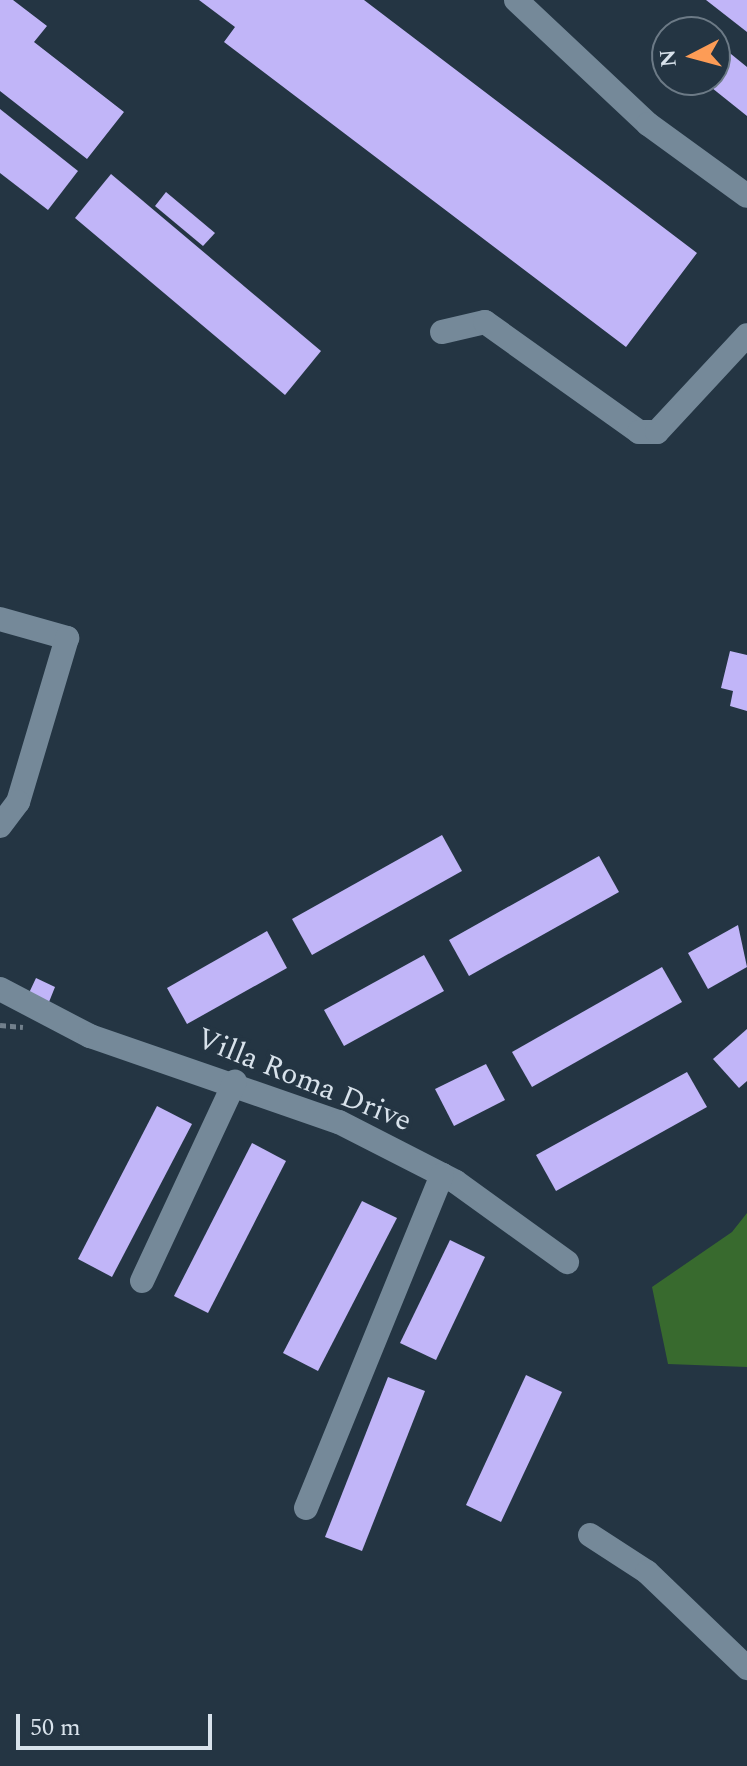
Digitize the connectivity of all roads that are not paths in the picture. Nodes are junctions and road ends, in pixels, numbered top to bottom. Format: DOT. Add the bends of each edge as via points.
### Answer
graph roads {
  1 [pos="516,0"];
  2 [pos="747,196"];
  3 [pos="442,332"];
  4 [pos="747,335"];
  5 [pos="0,619"];
  6 [pos="9,800"];
  7 [pos="0,826"];
  8 [pos="7,998"];
  9 [pos="235,1082"];
  10 [pos="442,1175"];
  11 [pos="567,1262"];
  12 [pos="142,1281"];
  13 [pos="306,1508"];
  14 [pos="590,1535"];
  15 [pos="747,1668"];
  1 -- 2 [label="street" via="648,124"];
  3 -- 4 [label="street" via="485,322 639,432 657,432"];
  5 -- 6 [label="street" via="67,638"];
  6 -- 7 [label="street"];
  8 -- 9 [label="street, Villa Roma Drive" via="90,1036"];
  9 -- 10 [label="street, Villa Roma Drive" via="339,1122"];
  9 -- 12 [label="street"];
  10 -- 11 [label="street, Villa Roma Drive"];
  10 -- 13 [label="street"];
  14 -- 15 [label="street" via="647,1572"];
}
